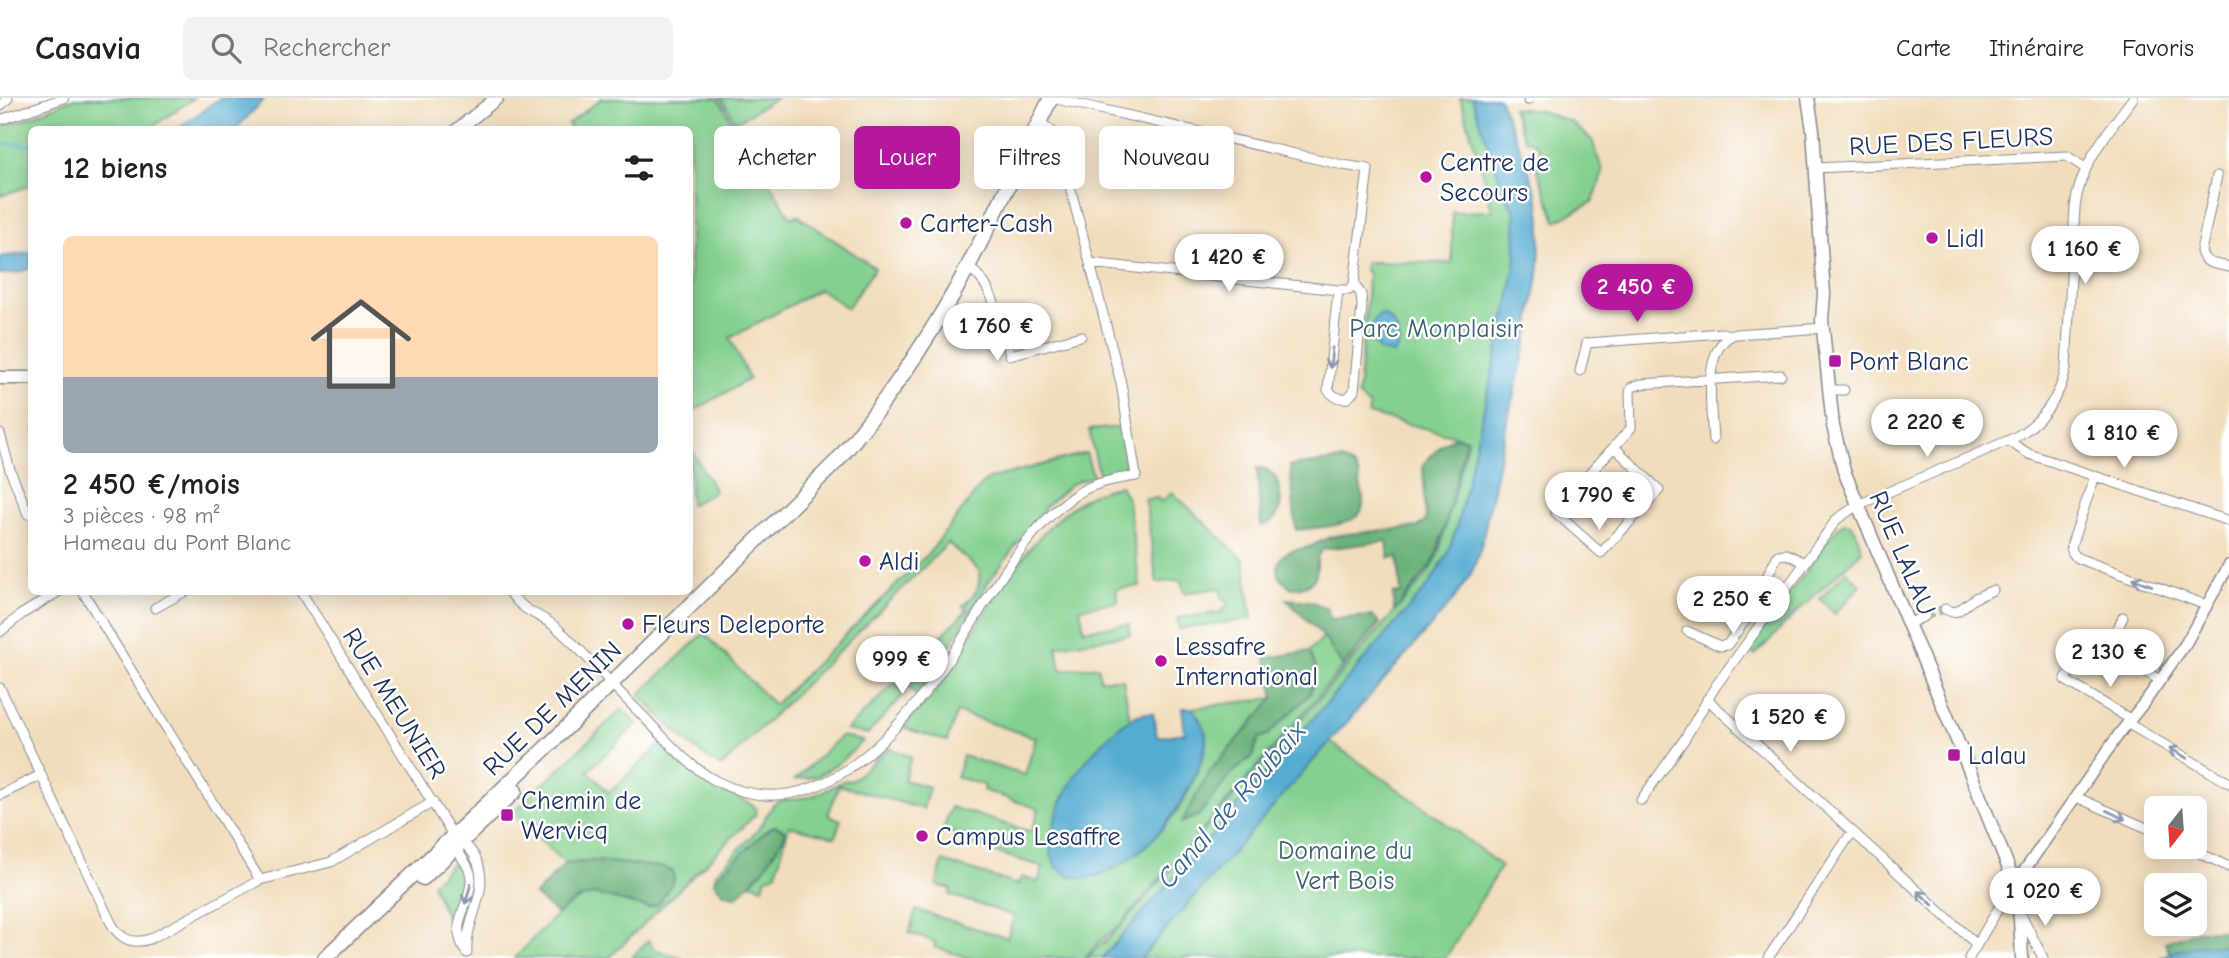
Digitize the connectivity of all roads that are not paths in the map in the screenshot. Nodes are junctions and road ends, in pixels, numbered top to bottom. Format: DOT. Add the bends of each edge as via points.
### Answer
graph roads {
  1 [pos="8,98"];
  2 [pos="497,98"];
  3 [pos="1056,98"];
  4 [pos="1808,98"];
  5 [pos="2133,98"];
  6 [pos="60,99"];
  7 [pos="0,106"];
  8 [pos="0,120"];
  9 [pos="1043,124"];
  10 [pos="462,126"];
  11 [pos="1815,168"];
  12 [pos="2085,168"];
  13 [pos="2217,176"];
  14 [pos="1090,263"];
  15 [pos="2229,267"];
  16 [pos="971,269"];
  17 [pos="1354,285"];
  18 [pos="1338,290"];
  19 [pos="1823,328"];
  20 [pos="1731,335"];
  21 [pos="1081,336"];
  22 [pos="1580,371"];
  23 [pos="1781,375"];
  24 [pos="0,378"];
  25 [pos="28,378"];
  26 [pos="1709,379"];
  27 [pos="1830,390"];
  28 [pos="1844,390"];
  29 [pos="0,434"];
  30 [pos="1713,440"];
  31 [pos="2008,441"];
  32 [pos="1615,449"];
  33 [pos="2095,476"];
  34 [pos="1858,505"];
  35 [pos="28,514"];
  36 [pos="2229,521"];
  37 [pos="1805,563"];
  38 [pos="2229,565"];
  39 [pos="1993,590"];
  40 [pos="53,595"];
  41 [pos="85,595"];
  42 [pos="179,595"];
  43 [pos="303,595"];
  44 [pos="512,595"];
  45 [pos="2206,606"];
  46 [pos="155,608"];
  47 [pos="1945,609"];
  48 [pos="1925,616"];
  49 [pos="2123,617"];
  50 [pos="1908,624"];
  51 [pos="1686,631"];
  52 [pos="0,632"];
  53 [pos="2067,676"];
  54 [pos="2160,680"];
  55 [pos="615,687"];
  56 [pos="0,688"];
  57 [pos="1707,699"];
  58 [pos="2129,721"];
  59 [pos="41,775"];
  60 [pos="2229,783"];
  61 [pos="0,794"];
  62 [pos="2076,797"];
  63 [pos="1641,800"];
  64 [pos="433,802"];
  65 [pos="2144,827"];
  66 [pos="1852,832"];
  67 [pos="458,842"];
  68 [pos="2207,857"];
  69 [pos="2229,867"];
  70 [pos="260,880"];
  71 [pos="2015,884"];
  72 [pos="2020,912"];
  73 [pos="1976,944"];
  74 [pos="468,956"];
  75 [pos="325,958"];
  76 [pos="338,958"];
  77 [pos="1768,958"];
  78 [pos="1969,958"];
  79 [pos="2022,958"];
  80 [pos="2043,958"];
  1 -- 7 [label="street"];
  2 -- 10 [label="main road"];
  3 -- 9 [label="main road, RUE DE MENIN"];
  3 -- 17 [label="street" via="1368,169"];
  4 -- 11 [label="main road, RUE LALAU"];
  5 -- 12 [label="street"];
  6 -- 8 [label="street"];
  9 -- 14 [label="street" via="1060,148"];
  9 -- 16 [label="main road, RUE DE MENIN"];
  11 -- 12 [label="street, RUE DES FLEURS" via="2067,156"];
  11 -- 19 [label="main road, RUE LALAU"];
  12 -- 31 [label="street" via="2075,202 2063,377 2039,419"];
  13 -- 15 [label="street" via="2201,251 2208,262"];
  14 -- 18 [label="street"];
  14 -- 55 [label="street" via="1124,396 1136,476 1086,489 1048,520 1002,575 942,670 861,761 823,785 795,793 738,790 685,758"];
  16 -- 21 [label="street" via="988,288 1010,355"];
  16 -- 55 [label="main road, RUE DE MENIN" via="838,460"];
  17 -- 18 [label="street"];
  18 -- 17 [label="street, one-way" via="1328,390 1340,399 1354,391 1362,306"];
  19 -- 20 [label="street"];
  19 -- 27 [label="main road, RUE LALAU"];
  20 -- 22 [label="street" via="1587,343"];
  20 -- 26 [label="street" via="1721,345"];
  23 -- 26 [label="street"];
  24 -- 25 [label="main road"];
  26 -- 30 [label="street"];
  26 -- 32 [label="street" via="1632,387 1632,425"];
  27 -- 28 [label="street"];
  27 -- 34 [label="main road, RUE LALAU" via="1836,447"];
  29 -- 35 [label="street"];
  31 -- 33 [label="street" via="2029,454"];
  31 -- 34 [label="street"];
  32 -- 32 [label="street" via="1659,490 1601,553 1555,512"];
  33 -- 36 [label="street"];
  45 -- 33 [label="street, one-way" via="2075,556 2071,546"];
  34 -- 37 [label="street" via="1837,519"];
  34 -- 50 [label="main road, RUE LALAU"];
  37 -- 51 [label="street" via="1787,554 1778,555 1727,645"];
  37 -- 57 [label="street"];
  38 -- 45 [label="street"];
  39 -- 47 [label="street" via="1958,611"];
  40 -- 52 [label="street"];
  41 -- 70 [label="street"];
  42 -- 46 [label="street"];
  43 -- 64 [label="street, RUE MEUNIER"];
  44 -- 55 [label="street" via="521,606 556,627"];
  45 -- 54 [label="street"];
  48 -- 50 [label="street"];
  49 -- 54 [label="street" via="2108,651"];
  50 -- 71 [label="main road, RUE LALAU"];
  53 -- 58 [label="street" via="2065,680"];
  54 -- 58 [label="street"];
  55 -- 67 [label="main road, RUE DE MENIN"];
  56 -- 59 [label="street"];
  57 -- 63 [label="street"];
  57 -- 66 [label="street"];
  60 -- 58 [label="street, one-way"];
  58 -- 62 [label="street"];
  59 -- 61 [label="street"];
  59 -- 70 [label="street" via="111,923 123,939 150,939"];
  62 -- 65 [label="street, one-way"];
  62 -- 71 [label="street"];
  64 -- 67 [label="street, RUE MEUNIER"];
  64 -- 70 [label="street" via="331,862"];
  73 -- 66 [label="street, one-way"];
  66 -- 77 [label="street"];
  67 -- 74 [label="street" via="471,877 458,930"];
  67 -- 75 [label="main road, RUE DE MENIN"];
  67 -- 76 [label="main road, RUE DE MENIN"];
  68 -- 69 [label="street"];
  71 -- 72 [label="main road, RUE LALAU"];
  71 -- 73 [label="street"];
  72 -- 79 [label="main road, RUE LALAU"];
  72 -- 80 [label="street"];
  73 -- 78 [label="street"];
}
